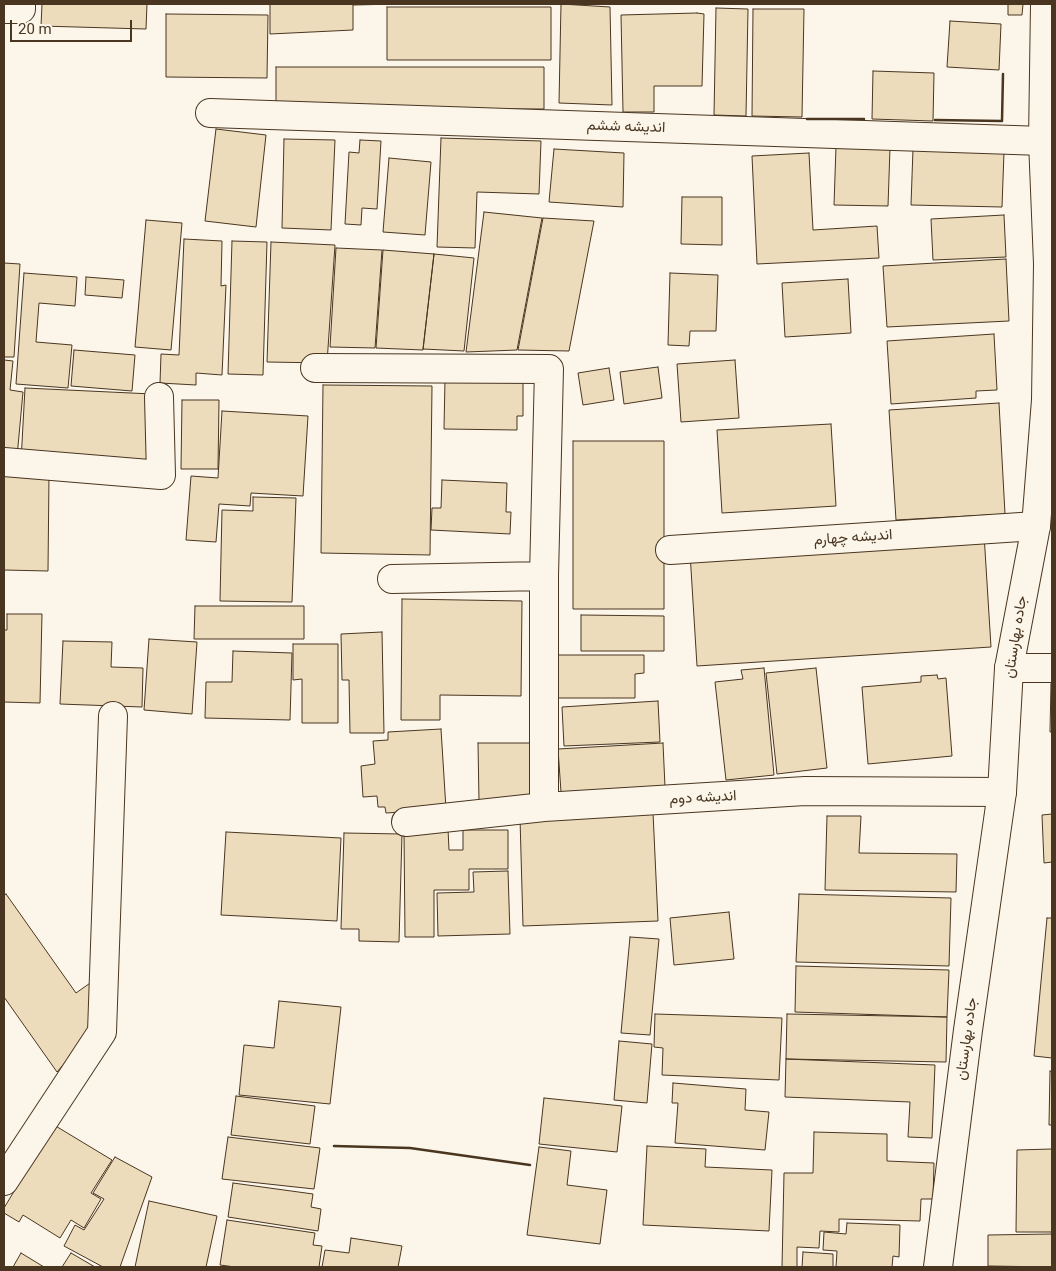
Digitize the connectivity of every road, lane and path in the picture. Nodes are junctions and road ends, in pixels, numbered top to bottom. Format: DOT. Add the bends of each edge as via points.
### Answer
graph roads {
  1 [pos="21,4"];
  2 [pos="1045,4"];
  3 [pos="4,9"];
  4 [pos="210,114"];
  5 [pos="1042,141"];
  6 [pos="1049,230"];
  7 [pos="315,368"];
  8 [pos="159,397"];
  9 [pos="1049,400"];
  10 [pos="4,462"];
  11 [pos="1036,526"];
  12 [pos="670,550"];
  13 [pos="544,576"];
  14 [pos="392,579"];
  15 [pos="1009,668"];
  16 [pos="1052,668"];
  17 [pos="113,716"];
  18 [pos="1002,792"];
  19 [pos="544,807"];
  20 [pos="406,822"];
  21 [pos="4,1181"];
  22 [pos="938,1267"];
  1 -- 3 [label="street" via="21,9"];
  2 -- 5 [label="street, جاده بهارستان"];
  4 -- 5 [label="street, اندیشه ششم"];
  5 -- 6 [label="street, جاده بهارستان"];
  6 -- 9 [label="street, جاده بهارستان"];
  7 -- 13 [label="street" via="549,369"];
  8 -- 10 [label="street" via="161,475"];
  9 -- 11 [label="street, جاده بهارستان"];
  11 -- 12 [label="street, اندیشه چهارم"];
  11 -- 15 [label="street, جاده بهارستان"];
  13 -- 14 [label="street"];
  13 -- 19 [label="street"];
  15 -- 16 [label="street"];
  15 -- 18 [label="street, جاده بهارستان"];
  17 -- 21 [label="street" via="102,1032"];
  18 -- 19 [label="street, اندیشه دوم" via="805,792"];
  18 -- 22 [label="street, جاده بهارستان"];
  19 -- 20 [label="street, اندیشه دوم"];
}
